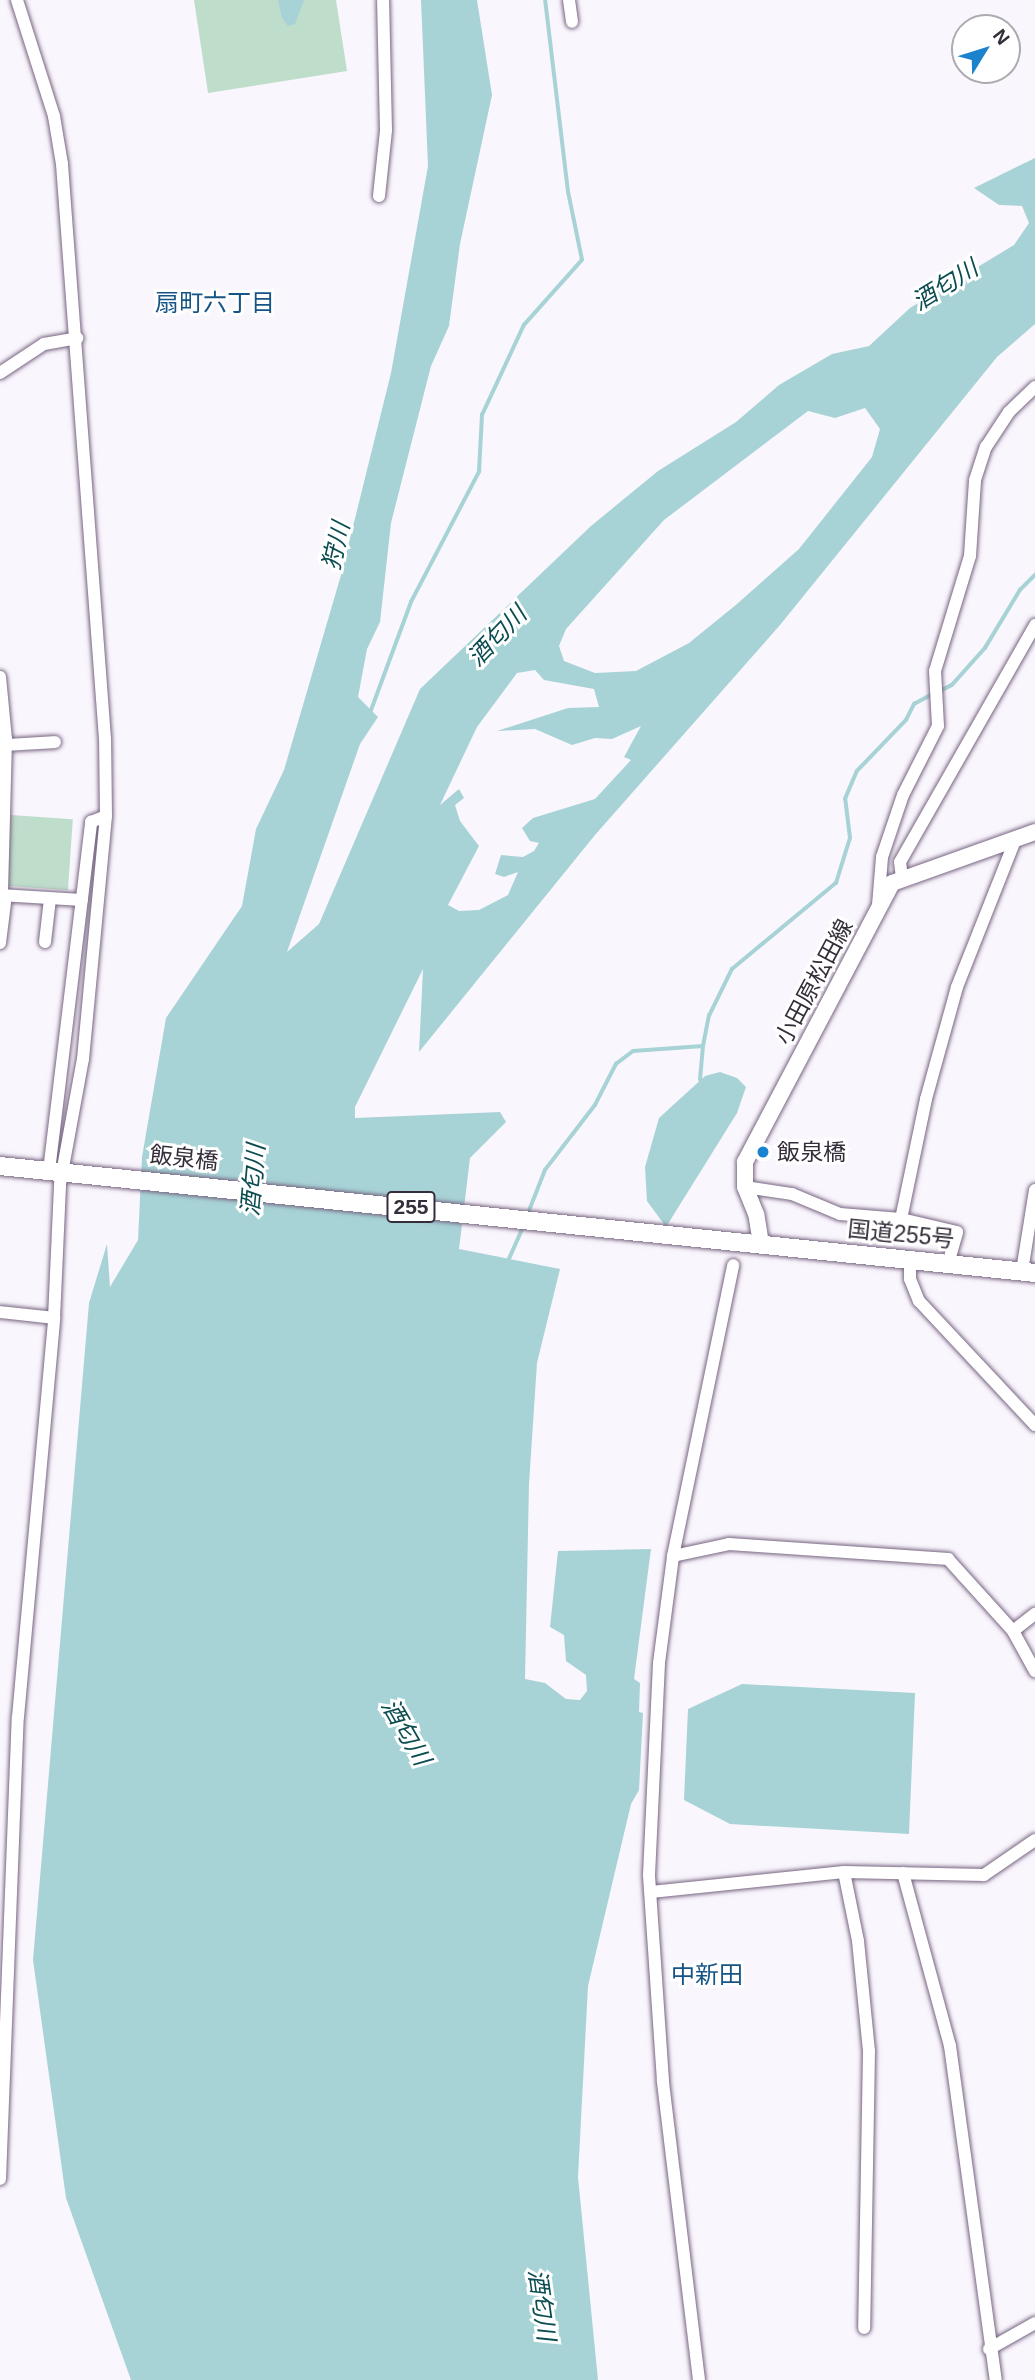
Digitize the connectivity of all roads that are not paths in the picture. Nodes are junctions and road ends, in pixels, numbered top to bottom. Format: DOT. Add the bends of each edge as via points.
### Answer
graph roads {
  1 [pos="18,0"];
  2 [pos="383,0"];
  3 [pos="569,0"];
  4 [pos="572,22"];
  5 [pos="379,196"];
  6 [pos="77,338"];
  7 [pos="0,373"];
  8 [pos="1035,387"];
  9 [pos="1035,625"];
  10 [pos="0,677"];
  11 [pos="55,742"];
  12 [pos="6,745"];
  13 [pos="106,816"];
  14 [pos="1035,832"];
  15 [pos="1016,838"];
  16 [pos="1,839"];
  17 [pos="902,878"];
  18 [pos="3,895"];
  19 [pos="50,899"];
  20 [pos="82,900"];
  21 [pos="877,910"];
  22 [pos="45,942"];
  23 [pos="0,943"];
  24 [pos="0,1166"];
  25 [pos="55,1170"];
  26 [pos="745,1187"];
  27 [pos="1035,1190"];
  28 [pos="901,1219"];
  29 [pos="761,1244"];
  30 [pos="911,1259"];
  31 [pos="948,1264"];
  32 [pos="733,1265"];
  33 [pos="1028,1272"];
  34 [pos="0,1312"];
  35 [pos="54,1318"];
  36 [pos="1035,1425"];
  37 [pos="673,1556"];
  38 [pos="1035,1614"];
  39 [pos="1013,1631"];
  40 [pos="1035,1671"];
  41 [pos="1035,1839"];
  42 [pos="844,1872"];
  43 [pos="903,1873"];
  44 [pos="651,1892"];
  45 [pos="0,2179"];
  46 [pos="1035,2323"];
  47 [pos="864,2328"];
  48 [pos="989,2349"];
  49 [pos="699,2380"];
  50 [pos="996,2380"];
  1 -- 6 [label="street" via="54,116"];
  2 -- 5 [label="street" via="386,130"];
  3 -- 4 [label="street"];
  6 -- 7 [label="street" via="44,344"];
  6 -- 13 [label="street" via="106,739"];
  8 -- 21 [label="street" via="1009,412 986,447 975,480 970,556 933,683 938,726 903,795 882,857"];
  9 -- 17 [label="street" via="900,862"];
  10 -- 12 [label="street"];
  11 -- 12 [label="street"];
  12 -- 16 [label="street"];
  13 -- 20 [label="street" via="91,822"];
  13 -- 25 [label="street" via="83,1059"];
  14 -- 15 [label="main road"];
  15 -- 17 [label="main road"];
  15 -- 28 [label="street" via="957,986 926,1099"];
  16 -- 18 [label="street"];
  17 -- 21 [label="main road, 小田原松田線" via="892,883"];
  18 -- 19 [label="street"];
  18 -- 23 [label="street"];
  19 -- 20 [label="street"];
  19 -- 22 [label="street"];
  20 -- 25 [label="street"];
  21 -- 26 [label="main road, 小田原松田線" via="745,1162"];
  24 -- 25 [label="highway, 255"];
  25 -- 29 [label="highway, 飯泉橋 / 255"];
  25 -- 35 [label="street"];
  26 -- 28 [label="street" via="792,1194 840,1214"];
  26 -- 29 [label="main road, 小田原松田線"];
  27 -- 33 [label="street"];
  28 -- 31 [label="street" via="957,1232"];
  29 -- 30 [label="highway, 国道255号 / 255"];
  30 -- 31 [label="highway, 国道255号 / 255"];
  30 -- 36 [label="street" via="910,1279 919,1301"];
  31 -- 33 [label="highway, 国道255号 / 255"];
  32 -- 37 [label="street"];
  34 -- 35 [label="street"];
  35 -- 45 [label="street" via="18,1717"];
  37 -- 39 [label="street" via="729,1545 948,1559"];
  37 -- 44 [label="street" via="659,1663"];
  38 -- 39 [label="street"];
  39 -- 40 [label="street"];
  41 -- 43 [label="street" via="989,1874"];
  42 -- 43 [label="street"];
  42 -- 44 [label="street"];
  42 -- 47 [label="street" via="859,1941 869,2051"];
  43 -- 48 [label="street" via="950,2046"];
  44 -- 49 [label="street" via="660,2053 680,2252"];
  46 -- 48 [label="street"];
  48 -- 50 [label="street"];
}
